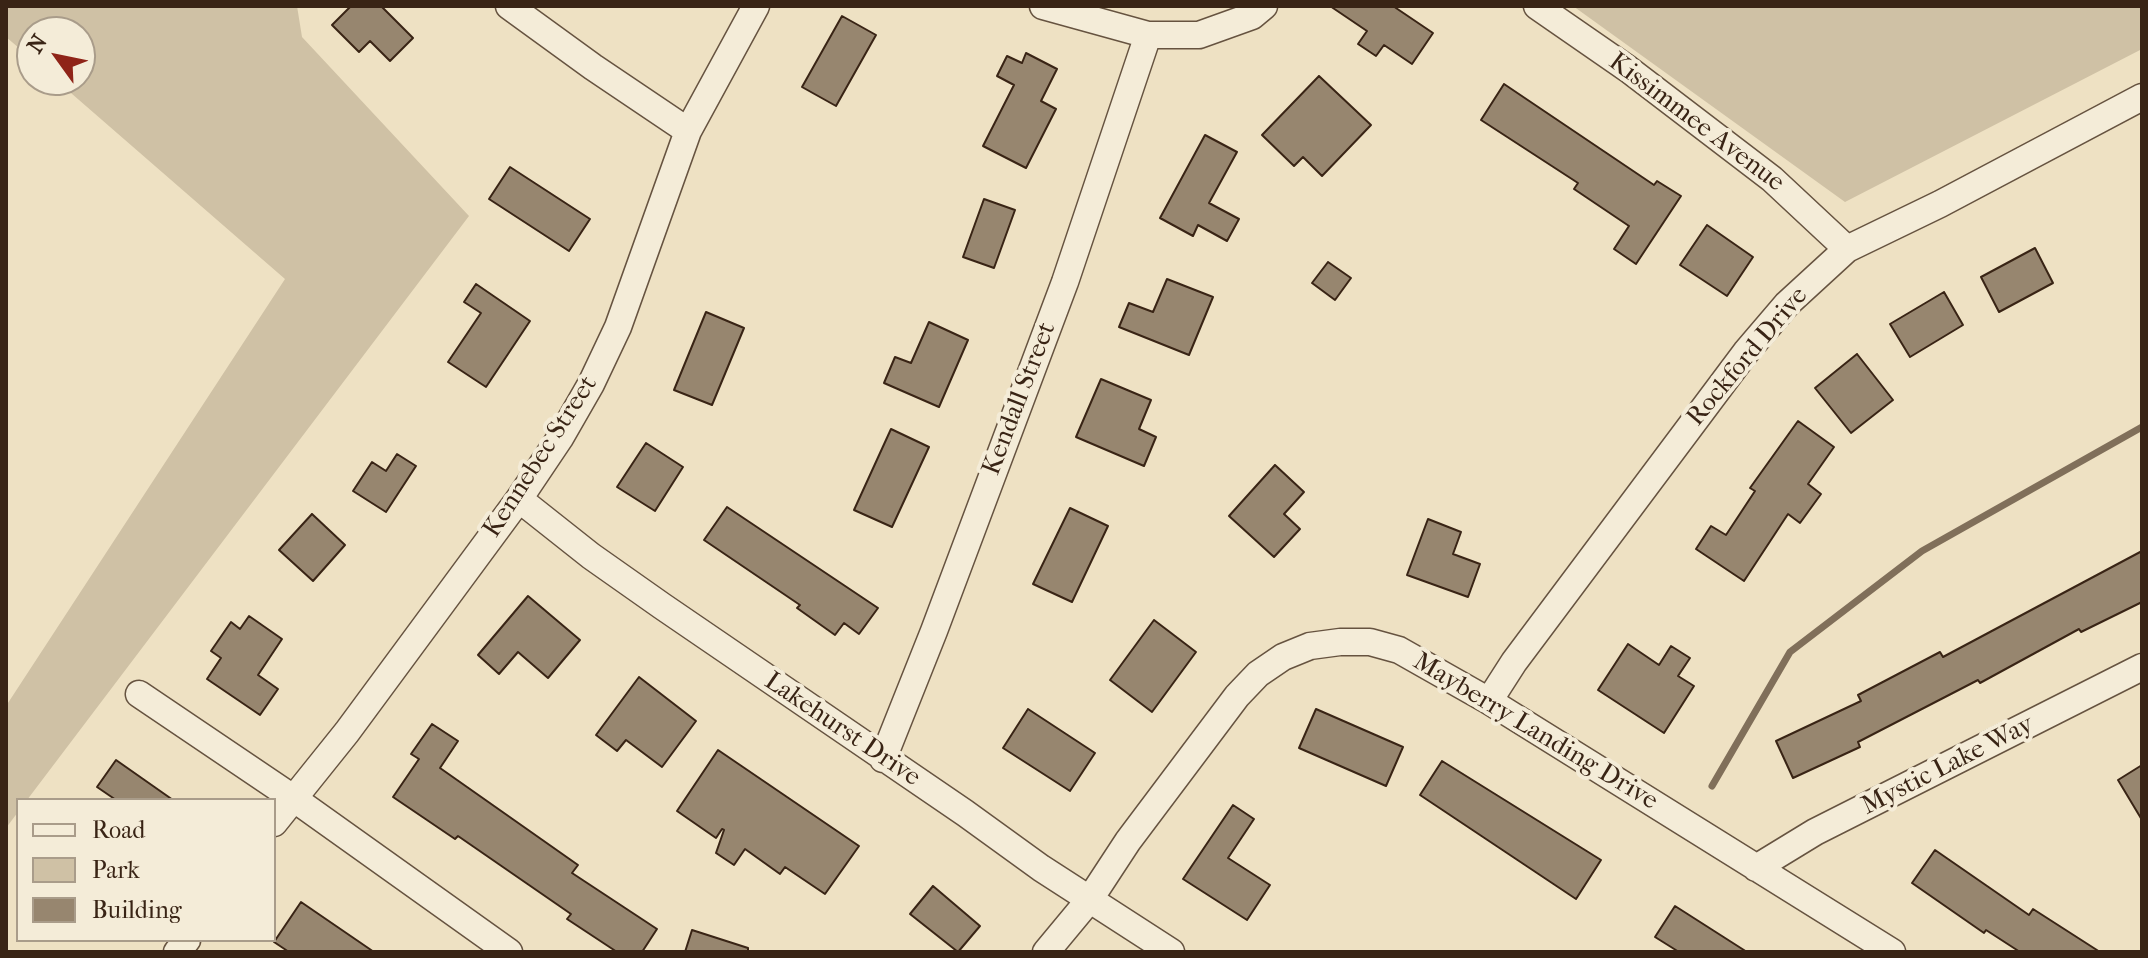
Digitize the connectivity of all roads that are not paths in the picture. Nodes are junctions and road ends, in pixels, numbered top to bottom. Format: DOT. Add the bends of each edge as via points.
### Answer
graph roads {
  1 [pos="509,6"];
  2 [pos="756,6"];
  3 [pos="1043,6"];
  4 [pos="1264,6"];
  5 [pos="1537,6"];
  6 [pos="1148,35"];
  7 [pos="2142,97"];
  8 [pos="688,131"];
  9 [pos="1847,249"];
  10 [pos="519,499"];
  11 [pos="2142,667"];
  12 [pos="139,694"];
  13 [pos="1489,701"];
  14 [pos="883,759"];
  15 [pos="293,798"];
  16 [pos="276,820"];
  17 [pos="1756,868"];
  18 [pos="1090,899"];
  19 [pos="509,952"];
  20 [pos="1046,952"];
  21 [pos="1171,952"];
  22 [pos="1892,952"];
  1 -- 8 [label="street"];
  2 -- 8 [label="street, Kennebec Street"];
  3 -- 6 [label="street"];
  4 -- 6 [label="street" via="1252,16 1199,35"];
  5 -- 9 [label="street, Kissimmee Avenue" via="1772,179"];
  6 -- 14 [label="street, Kendall Street" via="1065,282"];
  7 -- 9 [label="street, Rockford Drive"];
  8 -- 10 [label="street, Kennebec Street" via="618,327 575,411"];
  9 -- 13 [label="street, Rockford Drive" via="1787,304 1746,352"];
  10 -- 14 [label="street, Lakehurst Drive" via="603,564"];
  10 -- 15 [label="street, Kennebec Street"];
  11 -- 17 [label="street, Mystic Lake Way" via="1815,832"];
  12 -- 15 [label="street"];
  13 -- 17 [label="street, Mayberry Landing Drive"];
  13 -- 18 [label="street, Mayberry Landing Drive" via="1399,650 1370,642 1310,646 1283,657 1237,696"];
  14 -- 18 [label="street, Lakehurst Drive"];
  15 -- 16 [label="street, Kennebec Street"];
  15 -- 19 [label="street"];
  17 -- 22 [label="street, Mayberry Landing Drive"];
  18 -- 20 [label="street, Mayberry Landing Drive"];
  18 -- 21 [label="street, Lakehurst Drive"];
}
